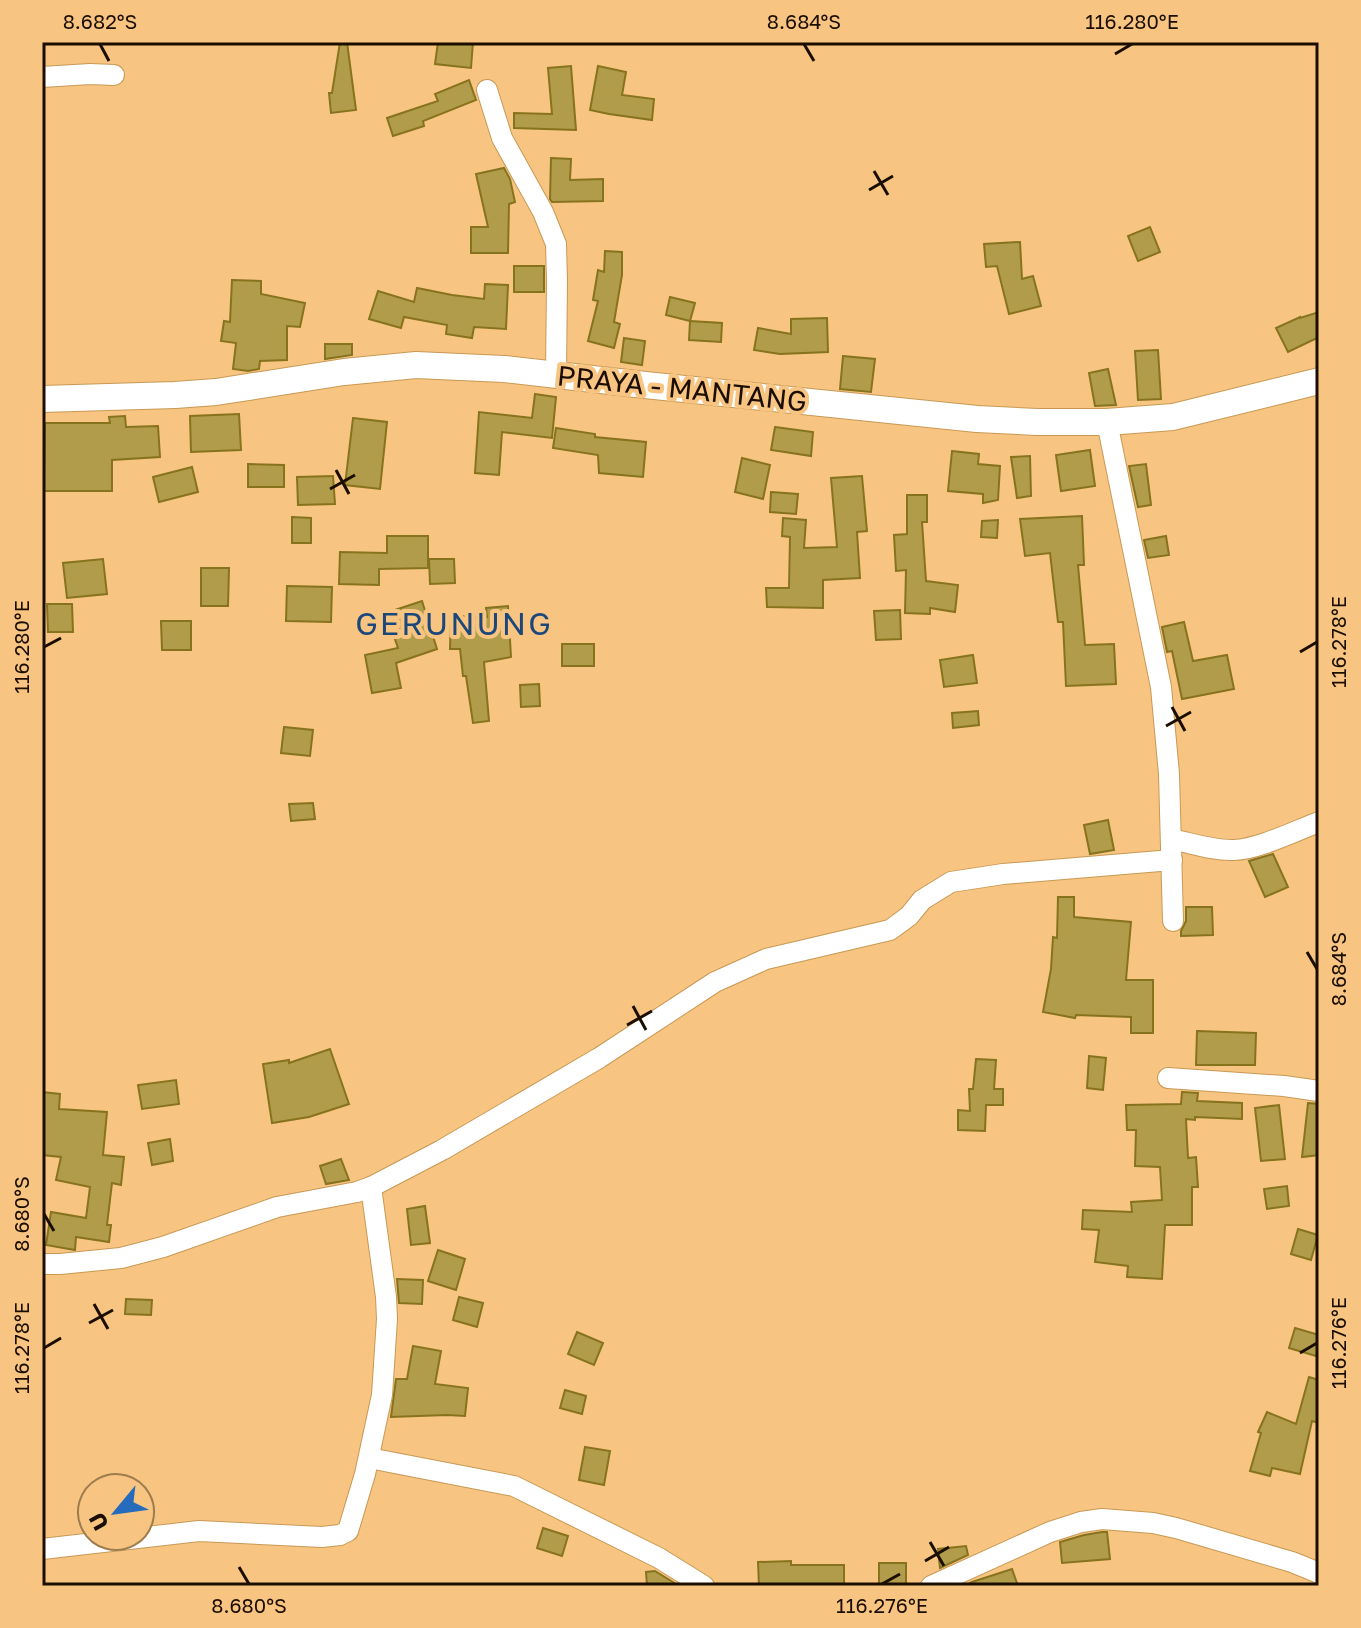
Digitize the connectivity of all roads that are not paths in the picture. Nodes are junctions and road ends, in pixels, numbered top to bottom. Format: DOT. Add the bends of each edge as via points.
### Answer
graph roads {
  1 [pos="114,75"];
  2 [pos="42,77"];
  3 [pos="487,90"];
  4 [pos="556,374"];
  5 [pos="1319,381"];
  6 [pos="42,399"];
  7 [pos="1107,422"];
  8 [pos="1319,822"];
  9 [pos="1171,849"];
  10 [pos="1173,921"];
  11 [pos="1168,1078"];
  12 [pos="1319,1091"];
  13 [pos="371,1187"];
  14 [pos="42,1264"];
  15 [pos="369,1458"];
  16 [pos="42,1549"];
  17 [pos="1319,1573"];
  18 [pos="704,1586"];
  19 [pos="931,1586"];
  1 -- 2 [label="street"];
  3 -- 4 [label="street" via="502,138 556,244"];
  4 -- 6 [label="main road, PRAYA - MANTANG" via="416,365 216,392"];
  4 -- 7 [label="main road, PRAYA - MANTANG" via="977,419"];
  5 -- 7 [label="main road, PRAYA - MANTANG" via="1173,417"];
  7 -- 9 [label="street" via="1161,687"];
  8 -- 9 [label="street" via="1243,849"];
  9 -- 10 [label="street"];
  9 -- 13 [label="street" via="951,882 890,930 766,959 715,982 599,1058"];
  11 -- 12 [label="street"];
  13 -- 14 [label="street" via="277,1207 121,1258"];
  13 -- 15 [label="street" via="387,1319 382,1395"];
  15 -- 16 [label="street" via="350,1527 340,1535 199,1531"];
  15 -- 18 [label="street" via="514,1486 648,1552"];
  17 -- 19 [label="street" via="1176,1528 1102,1519 1050,1532"];
}
